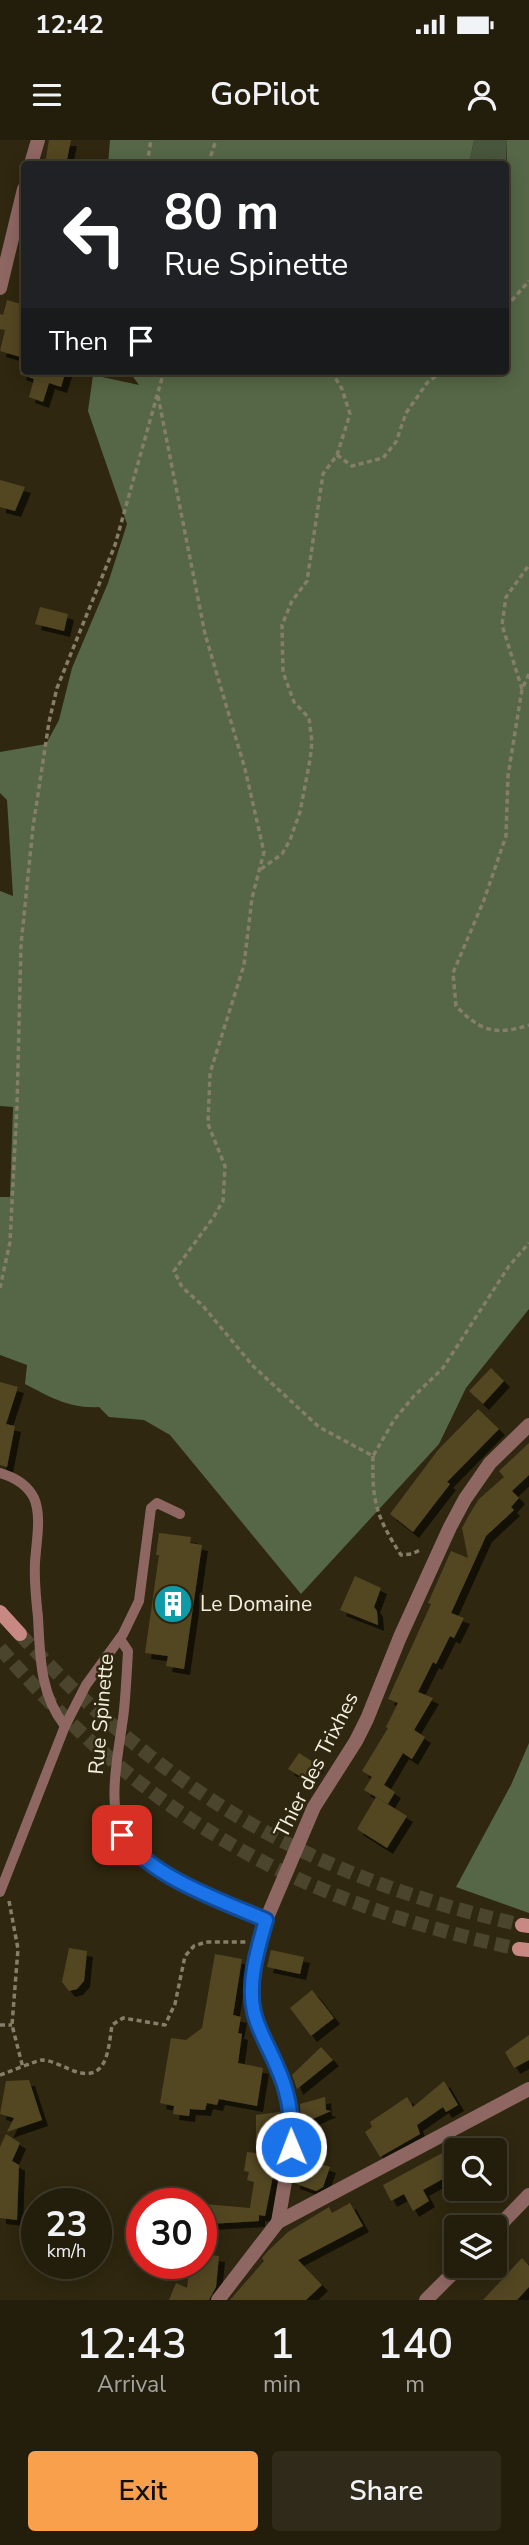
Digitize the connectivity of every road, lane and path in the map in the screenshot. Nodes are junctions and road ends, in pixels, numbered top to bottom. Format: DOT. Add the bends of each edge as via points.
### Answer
graph roads {
  1 [pos="38,140"];
  2 [pos="151,140"];
  3 [pos="216,140"];
  4 [pos="32,161"];
  5 [pos="148,161"];
  6 [pos="209,161"];
  7 [pos="21,200"];
  8 [pos="529,281"];
  9 [pos="0,288"];
  10 [pos="509,304"];
  11 [pos="163,375"];
  12 [pos="333,375"];
  13 [pos="437,375"];
  14 [pos="158,396"];
  15 [pos="337,455"];
  16 [pos="529,565"];
  17 [pos="529,674"];
  18 [pos="522,689"];
  19 [pos="261,869"];
  20 [pos="528,1026"];
  21 [pos="529,1243"];
  22 [pos="0,1288"];
  23 [pos="529,1425"];
  24 [pos="373,1457"];
  25 [pos="0,1473"];
  26 [pos="180,1514"];
  27 [pos="421,1550"];
  28 [pos="0,1612"];
  29 [pos="20,1634"];
  30 [pos="120,1639"];
  31 [pos="65,1726"];
  32 [pos="5,1881"];
  33 [pos="0,1892"];
  34 [pos="266,1920"];
  35 [pos="260,1945"];
  36 [pos="0,2025"];
  37 [pos="12,2025"];
  38 [pos="23,2068"];
  39 [pos="0,2075"];
  40 [pos="529,2089"];
  41 [pos="529,2195"];
  42 [pos="507,2218"];
  43 [pos="278,2222"];
  44 [pos="448,2278"];
  45 [pos="218,2300"];
  46 [pos="426,2300"];
  1 -- 4 [label="street"];
  2 -- 5 [label="path"];
  3 -- 6 [label="path"];
  7 -- 9 [label="street"];
  8 -- 10 [label="path"];
  11 -- 14 [label="path"];
  12 -- 15 [label="path" via="350,414"];
  13 -- 15 [label="path" via="406,413 397,442 383,458 352,466"];
  14 -- 19 [label="path" via="205,635 264,852"];
  14 -- 22 [label="path" via="115,545 64,669 49,722 21,946 10,1242"];
  15 -- 19 [label="path" via="323,474 307,581 282,625 283,672 294,702 309,718 312,742 300,812 282,854"];
  16 -- 18 [label="path" via="506,597 502,625"];
  17 -- 18 [label="path"];
  18 -- 20 [label="path" via="508,776 506,836 453,973 456,1006 472,1023 504,1032"];
  19 -- 24 [label="path" via="252,898 244,965 210,1073 208,1124 225,1166 223,1201 174,1271 182,1287 253,1366 319,1427"];
  21 -- 24 [label="path" via="443,1368 394,1420"];
  23 -- 34 [label="street, Thier des Trixhes" via="490,1463 450,1527 356,1741 314,1807"];
  24 -- 27 [label="path" via="374,1503 388,1535 401,1555"];
  25 -- 31 [label="lane, Rue Spinette" via="26,1486 35,1499 42,1675"];
  26 -- 30 [label="lane, Rue Spinette" via="157,1503 151,1508 139,1601"];
  28 -- 29 [label="main road"];
  30 -- 31 [label="lane, Rue Spinette" via="86,1685"];
  30 -- 34 [label="lane, Rue Spinette" via="128,1651 114,1785 122,1835 140,1857 162,1872"];
  31 -- 32 [label="lane, Rue Spinette"];
  32 -- 33 [label="lane, Rue Spinette"];
  32 -- 37 [label="path" via="18,1949"];
  34 -- 35 [label="street, Thier des Trixhes"];
  35 -- 38 [label="path" via="241,1941 194,1946 185,1956 166,2025 123,2018 112,2025 106,2063 97,2071 76,2072 43,2060"];
  35 -- 43 [label="street, Thier des Trixhes" via="252,1984 254,2012 282,2078 291,2121"];
  36 -- 37 [label="path"];
  37 -- 38 [label="path"];
  38 -- 39 [label="path"];
  40 -- 43 [label="street"];
  41 -- 42 [label="street"];
  43 -- 45 [label="street, Thier des Trixhes"];
  44 -- 46 [label="street"];
}
